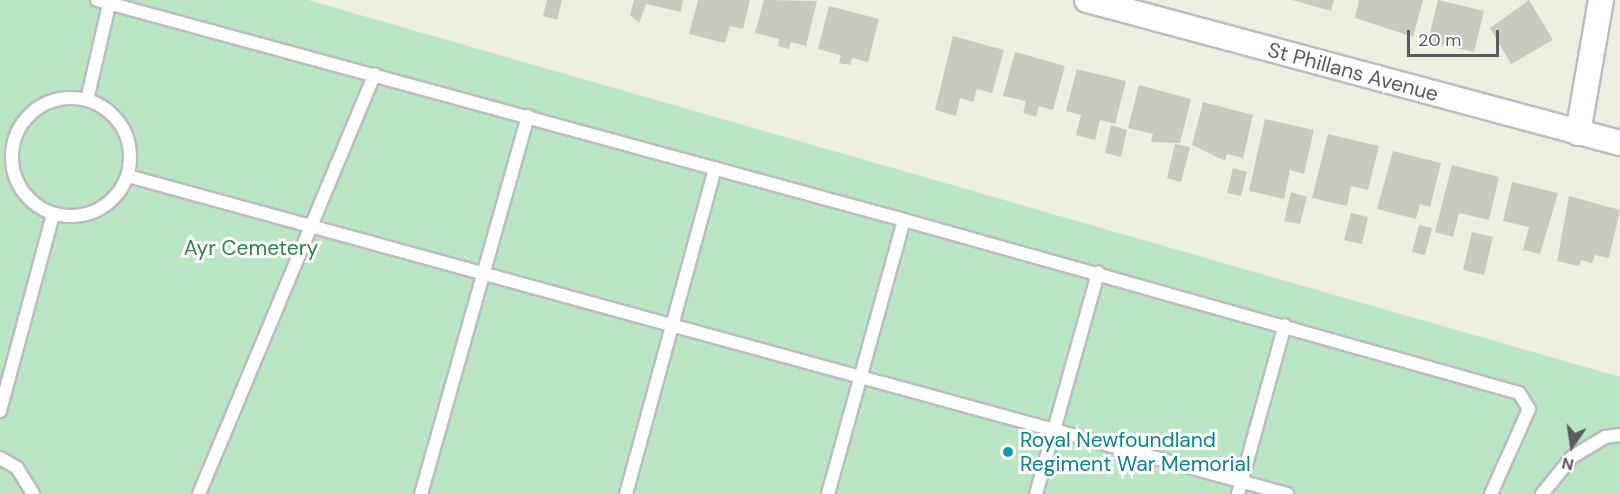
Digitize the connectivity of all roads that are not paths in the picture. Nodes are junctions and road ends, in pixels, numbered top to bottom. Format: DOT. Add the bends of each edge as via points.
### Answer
graph roads {
  1 [pos="1087,0"];
  2 [pos="1601,0"];
  3 [pos="105,1"];
  4 [pos="375,74"];
  5 [pos="87,100"];
  6 [pos="528,116"];
  7 [pos="1578,133"];
  8 [pos="0,139"];
  9 [pos="13,142"];
  10 [pos="1620,143"];
  11 [pos="715,168"];
  12 [pos="128,176"];
  13 [pos="53,213"];
  14 [pos="904,220"];
  15 [pos="310,223"];
  16 [pos="486,270"];
  17 [pos="1098,273"];
  18 [pos="675,323"];
  19 [pos="1285,325"];
  20 [pos="860,376"];
  21 [pos="0,411"];
  22 [pos="1055,427"];
  23 [pos="1620,435"];
  24 [pos="0,458"];
  25 [pos="1242,481"];
  26 [pos="33,494"];
  27 [pos="199,494"];
  28 [pos="421,494"];
  29 [pos="626,494"];
  30 [pos="828,494"];
  31 [pos="1036,494"];
  32 [pos="1238,494"];
  33 [pos="1287,494"];
  34 [pos="1491,494"];
  35 [pos="1542,494"];
  1 -- 7 [label="street, St Phillans Avenue"];
  2 -- 7 [label="street"];
  3 -- 4 [label="lane"];
  3 -- 5 [label="lane"];
  4 -- 6 [label="lane"];
  4 -- 15 [label="lane"];
  5 -- 9 [label="lane" via="61,98 36,108"];
  5 -- 12 [label="lane" via="98,104 123,127 130,161"];
  6 -- 11 [label="lane"];
  6 -- 16 [label="lane"];
  7 -- 10 [label="street, St Phillans Avenue"];
  8 -- 9 [label="lane"];
  9 -- 13 [label="lane" via="12,165 20,187"];
  11 -- 14 [label="lane"];
  11 -- 18 [label="lane"];
  12 -- 13 [label="lane" via="99,209 84,215"];
  12 -- 15 [label="lane"];
  13 -- 21 [label="lane"];
  14 -- 17 [label="lane"];
  14 -- 20 [label="lane"];
  15 -- 16 [label="lane"];
  15 -- 27 [label="lane"];
  16 -- 18 [label="lane"];
  16 -- 28 [label="lane"];
  17 -- 19 [label="lane"];
  17 -- 22 [label="lane"];
  18 -- 20 [label="lane"];
  18 -- 29 [label="lane"];
  19 -- 25 [label="lane"];
  19 -- 34 [label="lane" via="1519,393 1529,409"];
  20 -- 22 [label="lane"];
  20 -- 30 [label="lane"];
  22 -- 25 [label="lane"];
  22 -- 31 [label="lane"];
  23 -- 35 [label="lane" via="1605,437 1572,457"];
  24 -- 26 [label="lane" via="17,468"];
  25 -- 32 [label="lane"];
  25 -- 33 [label="lane"];
}
